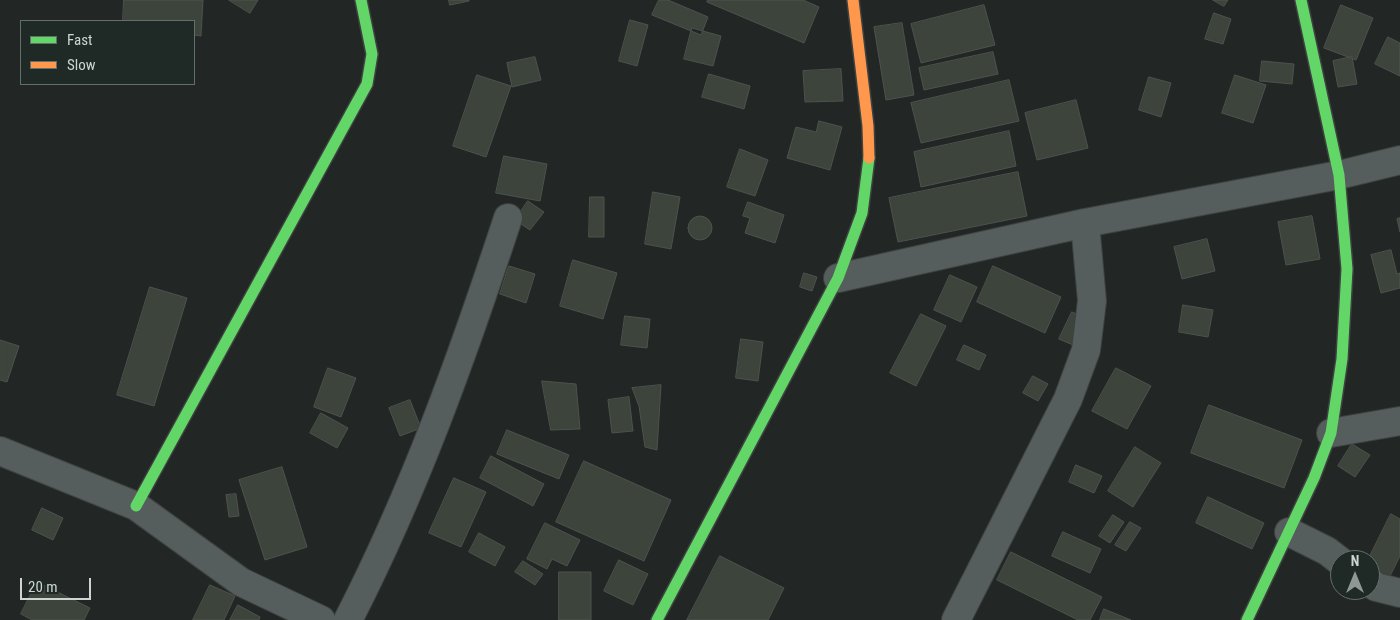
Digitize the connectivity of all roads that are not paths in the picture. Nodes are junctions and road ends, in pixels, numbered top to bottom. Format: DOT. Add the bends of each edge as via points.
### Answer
graph roads {
  1 [pos="360,0"];
  2 [pos="854,0"];
  3 [pos="1300,0"];
  4 [pos="1400,160"];
  5 [pos="1340,174"];
  6 [pos="508,218"];
  7 [pos="1085,223"];
  8 [pos="838,278"];
  9 [pos="1400,421"];
  10 [pos="1331,433"];
  11 [pos="0,451"];
  12 [pos="136,506"];
  13 [pos="1289,532"];
  14 [pos="1330,553"];
  15 [pos="1380,587"];
  16 [pos="1400,593"];
  17 [pos="321,620"];
  18 [pos="348,620"];
  19 [pos="657,620"];
  20 [pos="956,620"];
  21 [pos="1247,620"];
  1 -- 12 [label="street" via="372,54 367,84"];
  2 -- 8 [label="street" via="868,126 869,166 862,213"];
  3 -- 5 [label="street"];
  4 -- 5 [label="street"];
  5 -- 7 [label="street"];
  5 -- 10 [label="street" via="1347,278 1342,359"];
  6 -- 18 [label="street" via="435,424 368,582"];
  7 -- 8 [label="street"];
  7 -- 20 [label="street" via="1092,301 1086,350 1068,399"];
  8 -- 19 [label="street"];
  9 -- 10 [label="street"];
  10 -- 13 [label="street"];
  11 -- 12 [label="street"];
  12 -- 17 [label="street" via="241,582"];
  13 -- 14 [label="street"];
  13 -- 21 [label="street"];
  15 -- 16 [label="street"];
}
